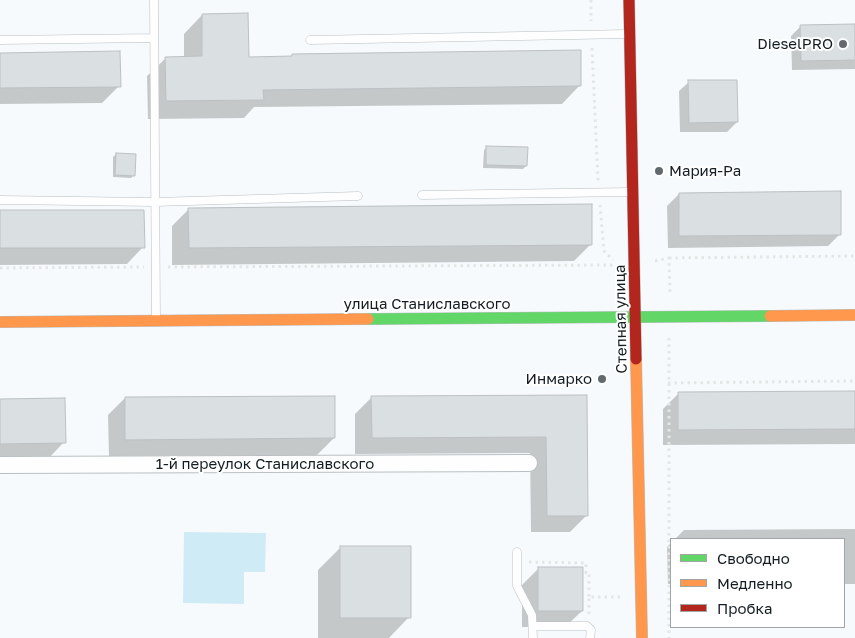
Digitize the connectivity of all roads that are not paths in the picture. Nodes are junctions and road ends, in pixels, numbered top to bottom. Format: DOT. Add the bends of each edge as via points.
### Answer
graph roads {
  1 [pos="154,0"];
  2 [pos="629,0"];
  3 [pos="630,34"];
  4 [pos="154,38"];
  5 [pos="0,40"];
  6 [pos="310,40"];
  7 [pos="633,192"];
  8 [pos="422,195"];
  9 [pos="358,196"];
  10 [pos="0,200"];
  11 [pos="156,202"];
  12 [pos="855,315"];
  13 [pos="636,318"];
  14 [pos="156,321"];
  15 [pos="0,322"];
  16 [pos="529,463"];
  17 [pos="0,465"];
  18 [pos="517,552"];
  19 [pos="533,626"];
  20 [pos="532,638"];
  21 [pos="590,638"];
  22 [pos="642,638"];
  1 -- 4 [label="lane"];
  2 -- 3 [label="main road, Степная улица"];
  3 -- 6 [label="lane"];
  3 -- 7 [label="main road, Степная улица"];
  4 -- 5 [label="lane"];
  4 -- 11 [label="lane"];
  7 -- 8 [label="lane"];
  7 -- 13 [label="main road, Степная улица"];
  9 -- 11 [label="lane"];
  10 -- 11 [label="lane"];
  11 -- 14 [label="lane"];
  12 -- 13 [label="main road, улица Станиславского"];
  13 -- 14 [label="main road, улица Станиславского"];
  13 -- 22 [label="main road, Степная улица"];
  14 -- 15 [label="main road, улица Станиславского"];
  16 -- 17 [label="street, 1-й переулок Станиславского"];
  18 -- 19 [label="lane" via="517,586 531,612"];
  19 -- 20 [label="lane"];
  19 -- 21 [label="lane" via="589,627"];
}
